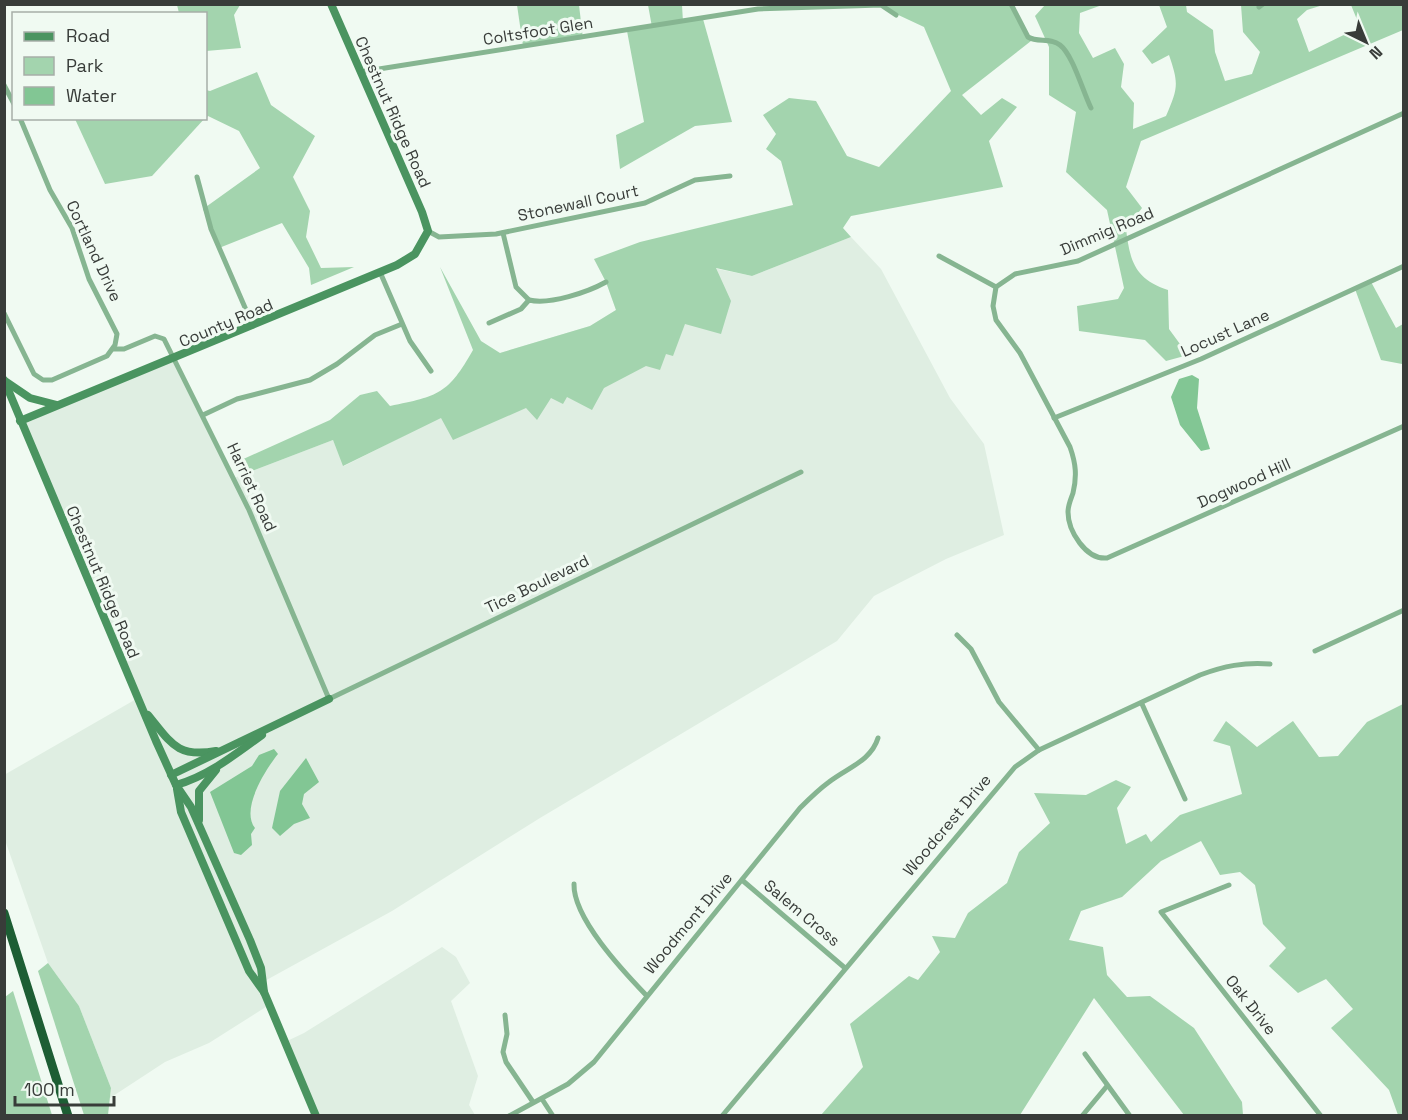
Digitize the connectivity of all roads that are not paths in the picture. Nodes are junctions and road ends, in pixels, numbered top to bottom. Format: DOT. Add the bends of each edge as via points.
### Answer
graph roads {
  1 [pos="331,4"];
  2 [pos="1011,4"];
  3 [pos="896,15"];
  4 [pos="360,72"];
  5 [pos="1091,108"];
  6 [pos="1404,113"];
  7 [pos="21,120"];
  8 [pos="730,176"];
  9 [pos="197,177"];
  10 [pos="428,231"];
  11 [pos="504,233"];
  12 [pos="939,256"];
  13 [pos="1404,266"];
  14 [pos="380,272"];
  15 [pos="606,282"];
  16 [pos="996,287"];
  17 [pos="529,300"];
  18 [pos="4,313"];
  19 [pos="489,323"];
  20 [pos="402,324"];
  21 [pos="254,327"];
  22 [pos="114,349"];
  23 [pos="175,359"];
  24 [pos="431,371"];
  25 [pos="5,384"];
  26 [pos="58,406"];
  27 [pos="203,415"];
  28 [pos="1054,418"];
  29 [pos="20,422"];
  30 [pos="1404,426"];
  31 [pos="801,472"];
  32 [pos="1404,610"];
  33 [pos="957,635"];
  34 [pos="1315,651"];
  35 [pos="1270,664"];
  36 [pos="329,699"];
  37 [pos="1143,704"];
  38 [pos="143,709"];
  39 [pos="283,720"];
  40 [pos="878,738"];
  41 [pos="226,749"];
  42 [pos="1039,750"];
  43 [pos="228,759"];
  44 [pos="171,775"];
  45 [pos="176,785"];
  46 [pos="1185,799"];
  47 [pos="199,825"];
  48 [pos="741,880"];
  49 [pos="574,884"];
  50 [pos="1229,885"];
  51 [pos="4,913"];
  52 [pos="845,968"];
  53 [pos="264,992"];
  54 [pos="646,995"];
  55 [pos="505,1015"];
  56 [pos="1085,1054"];
  57 [pos="1107,1086"];
  58 [pos="542,1099"];
  59 [pos="533,1102"];
  60 [pos="68,1116"];
  61 [pos="316,1116"];
  62 [pos="509,1116"];
  63 [pos="553,1116"];
  64 [pos="722,1116"];
  65 [pos="1082,1116"];
  66 [pos="1130,1116"];
  67 [pos="1321,1116"];
  1 -- 4 [label="main road, Chestnut Ridge Road"];
  2 -- 5 [label="street" via="1028,37 1061,45"];
  3 -- 4 [label="street, Coltsfoot Glen" via="881,5 758,9"];
  4 -- 10 [label="main road, Chestnut Ridge Road"];
  6 -- 16 [label="street, Dimmig Road" via="1078,261 1015,274"];
  7 -- 22 [label="street, Cortland Drive" via="50,190 72,228 92,287 115,326"];
  8 -- 11 [label="street, Stonewall Court" via="695,180 645,203"];
  9 -- 21 [label="street" via="211,229"];
  10 -- 11 [label="street, Stonewall Court" via="439,237 458,238"];
  10 -- 14 [label="main road, County Road" via="412,257"];
  11 -- 17 [label="street" via="516,288"];
  12 -- 16 [label="street"];
  13 -- 28 [label="street, Locust Lane" via="1201,359"];
  14 -- 20 [label="street"];
  14 -- 21 [label="main road, County Road"];
  15 -- 17 [label="street" via="590,291"];
  16 -- 28 [label="street" via="996,320 1020,353"];
  17 -- 19 [label="street" via="521,309"];
  18 -- 22 [label="street" via="31,371 40,379 55,379 103,358"];
  20 -- 24 [label="street"];
  20 -- 27 [label="street" via="375,335 310,380 237,399"];
  21 -- 23 [label="main road, County Road"];
  22 -- 23 [label="street, Harriet Road" via="158,336 164,339"];
  23 -- 26 [label="main road, County Road"];
  23 -- 27 [label="street, Harriet Road"];
  25 -- 26 [label="main road" via="30,398"];
  25 -- 29 [label="main road, Chestnut Ridge Road"];
  26 -- 29 [label="main road, County Road"];
  27 -- 36 [label="street, Harriet Road" via="249,510"];
  28 -- 30 [label="street, Dogwood Hill" via="1076,463 1069,519 1085,550 1107,558"];
  29 -- 38 [label="main road, Chestnut Ridge Road"];
  31 -- 36 [label="street, Tice Boulevard"];
  32 -- 34 [label="street"];
  33 -- 42 [label="street" via="971,649 999,702"];
  35 -- 37 [label="street, Woodcrest Drive" via="1224,666"];
  36 -- 39 [label="main road, Tice Boulevard"];
  37 -- 42 [label="street, Woodcrest Drive"];
  37 -- 46 [label="street"];
  38 -- 41 [label="main road" via="182,751 199,754"];
  38 -- 44 [label="main road, Chestnut Ridge Road"];
  39 -- 41 [label="main road, Tice Boulevard"];
  39 -- 43 [label="main road, Tice Boulevard"];
  40 -- 48 [label="street, Woodmont Drive" via="866,758 828,782 800,808"];
  41 -- 44 [label="main road, Tice Boulevard"];
  42 -- 52 [label="street, Woodcrest Drive" via="1004,777"];
  43 -- 45 [label="main road, Tice Boulevard"];
  43 -- 47 [label="main road" via="200,788"];
  44 -- 45 [label="main road, Chestnut Ridge Road"];
  45 -- 47 [label="main road, Chestnut Ridge Road"];
  45 -- 53 [label="main road, Chestnut Ridge Road" via="182,812 249,971"];
  47 -- 53 [label="main road, Chestnut Ridge Road" via="255,953"];
  48 -- 52 [label="street, Salem Cross"];
  48 -- 54 [label="street, Woodmont Drive"];
  49 -- 54 [label="street" via="579,909 622,970"];
  50 -- 67 [label="street, Oak Drive" via="1161,912"];
  51 -- 60 [label="highway"];
  52 -- 64 [label="street, Woodcrest Drive"];
  53 -- 61 [label="main road, Chestnut Ridge Road"];
  54 -- 58 [label="street, Woodmont Drive" via="594,1062"];
  55 -- 59 [label="street" via="506,1062"];
  56 -- 57 [label="street"];
  57 -- 65 [label="street"];
  57 -- 66 [label="street"];
  58 -- 59 [label="street, Woodmont Drive"];
  58 -- 63 [label="street"];
  59 -- 62 [label="street, Woodmont Drive"];
}
